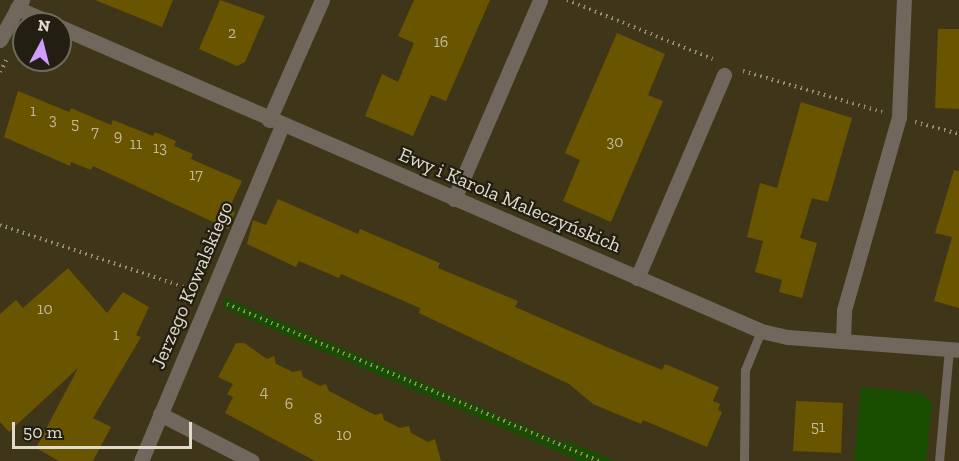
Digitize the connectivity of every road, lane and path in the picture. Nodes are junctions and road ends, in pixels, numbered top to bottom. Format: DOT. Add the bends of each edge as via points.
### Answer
graph roads {
  1 [pos="322,0"];
  2 [pos="540,0"];
  3 [pos="904,0"];
  4 [pos="20,4"];
  5 [pos="33,12"];
  6 [pos="72,32"];
  7 [pos="0,40"];
  8 [pos="724,75"];
  9 [pos="899,117"];
  10 [pos="276,123"];
  11 [pos="959,134"];
  12 [pos="454,199"];
  13 [pos="0,225"];
  14 [pos="637,278"];
  15 [pos="209,297"];
  16 [pos="761,331"];
  17 [pos="843,341"];
  18 [pos="954,349"];
  19 [pos="160,414"];
  20 [pos="141,461"];
  21 [pos="252,461"];
  22 [pos="598,461"];
  23 [pos="744,461"];
  24 [pos="939,461"];
  1 -- 10 [label="street, Jerzego Kowalskiego"];
  2 -- 12 [label="street"];
  3 -- 9 [label="street"];
  4 -- 5 [label="street"];
  4 -- 7 [label="street"];
  6 -- 10 [label="street, Ewy i Karola Maleczyńskich"];
  8 -- 14 [label="street"];
  9 -- 11 [label="path"];
  9 -- 17 [label="street" via="844,310"];
  10 -- 12 [label="street, Ewy i Karola Maleczyńskich"];
  10 -- 15 [label="street, Jerzego Kowalskiego"];
  12 -- 14 [label="street, Ewy i Karola Maleczyńskich"];
  13 -- 15 [label="path"];
  14 -- 16 [label="street, Ewy i Karola Maleczyńskich"];
  15 -- 19 [label="street, Jerzego Kowalskiego"];
  15 -- 22 [label="path"];
  16 -- 17 [label="street, Ewy i Karola Maleczyńskich"];
  16 -- 23 [label="lane" via="746,370"];
  17 -- 18 [label="street, Ewy i Karola Maleczyńskich"];
  18 -- 24 [label="lane"];
  19 -- 20 [label="street, Jerzego Kowalskiego"];
  19 -- 21 [label="street"];
}
